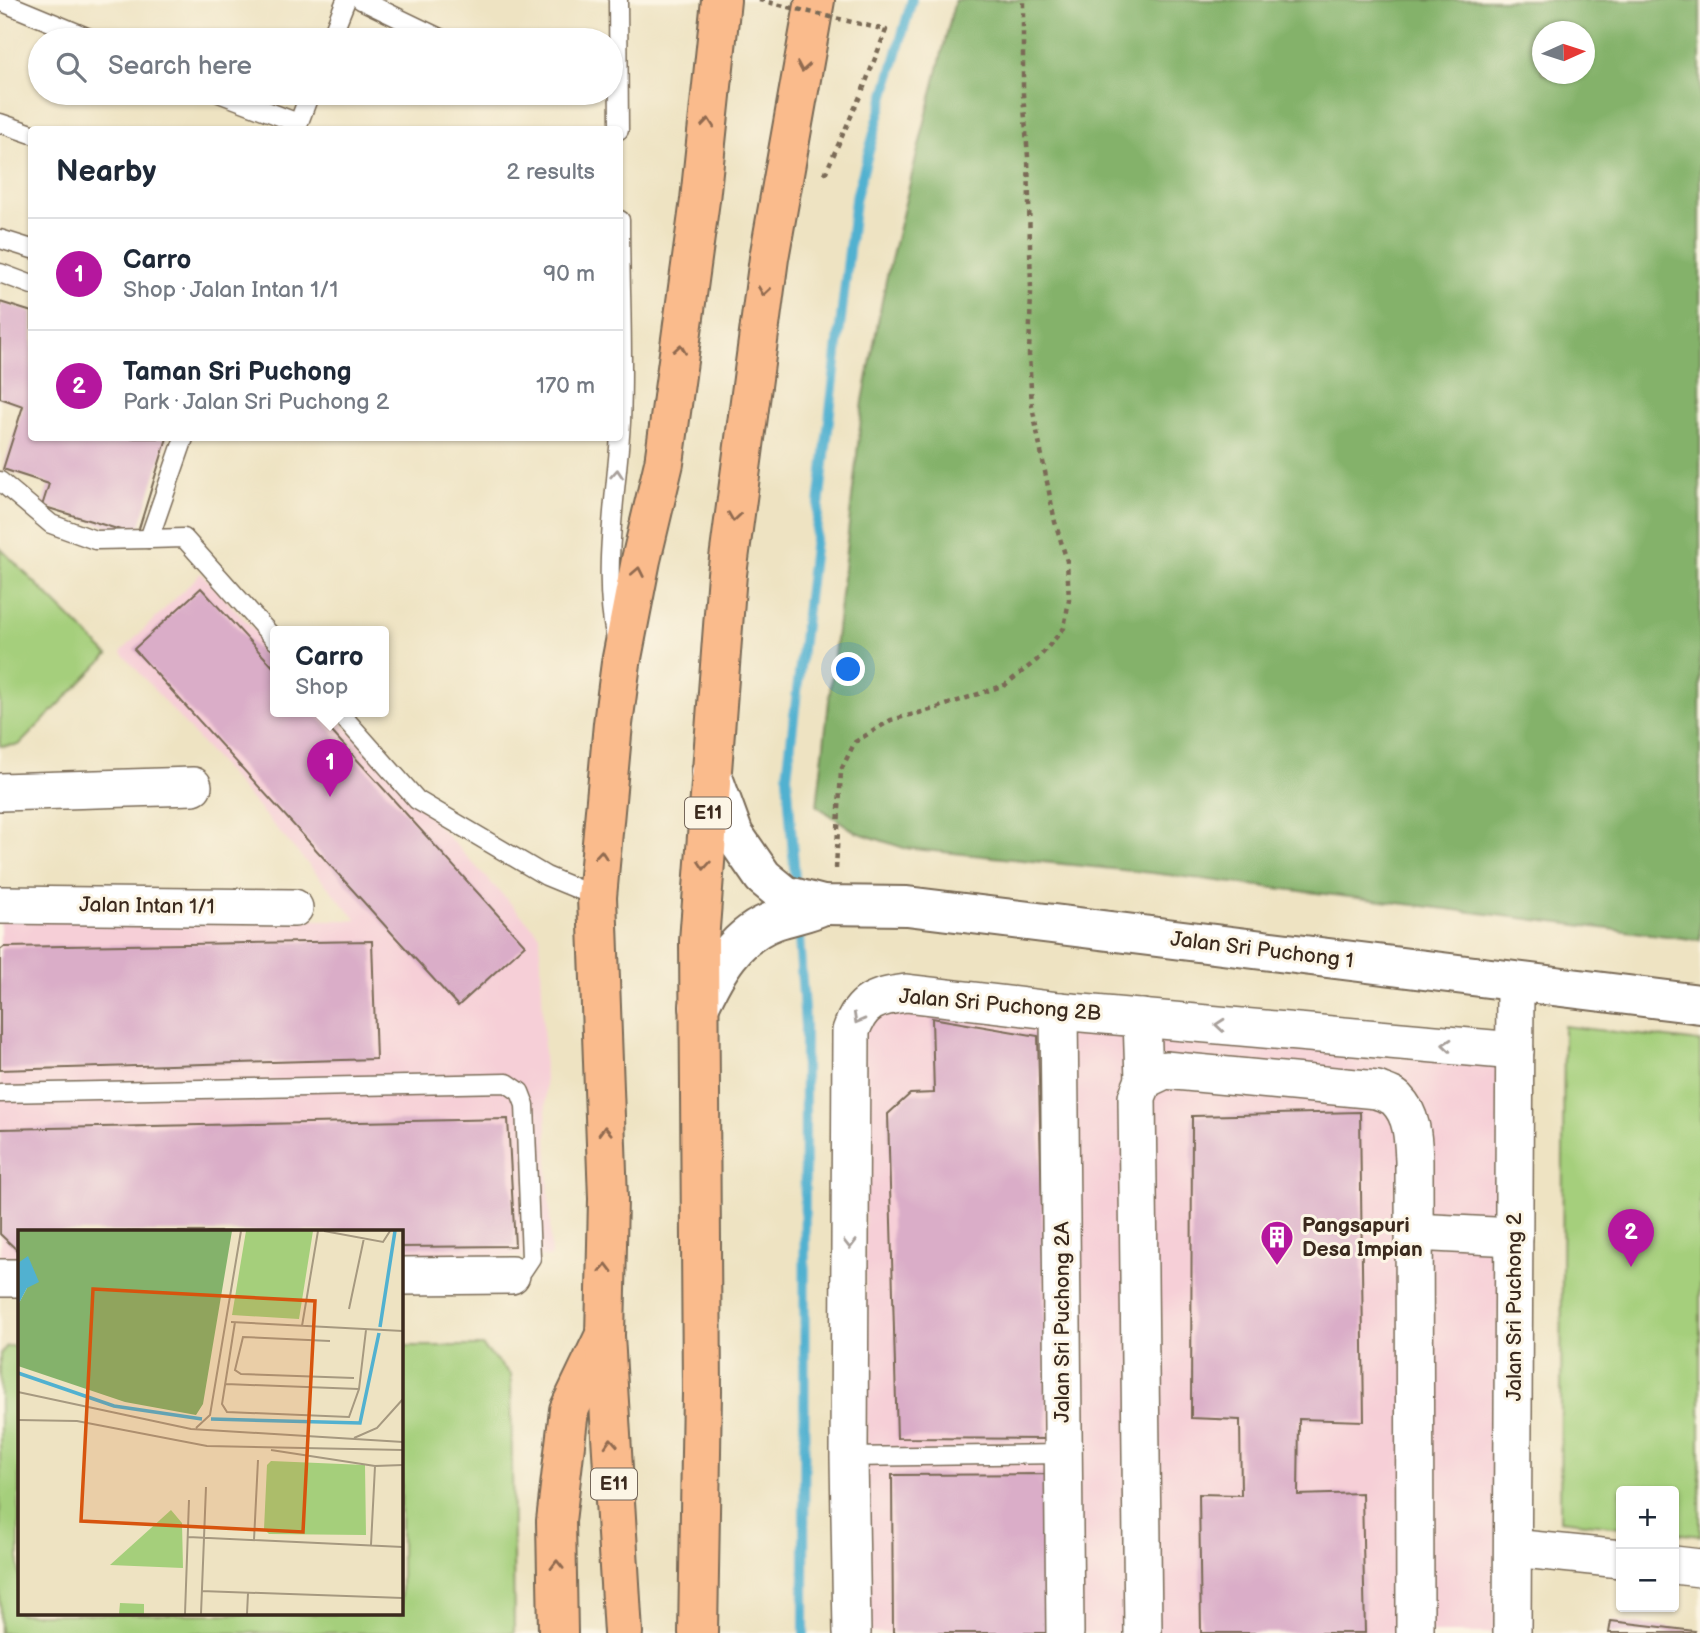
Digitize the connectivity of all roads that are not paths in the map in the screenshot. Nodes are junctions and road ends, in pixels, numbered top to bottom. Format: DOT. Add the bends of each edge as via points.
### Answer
graph roads {
  1 [pos="346,0"];
  2 [pos="361,0"];
  3 [pos="618,0"];
  4 [pos="721,0"];
  5 [pos="815,0"];
  6 [pos="0,1"];
  7 [pos="65,28"];
  8 [pos="335,28"];
  9 [pos="419,28"];
  10 [pos="618,28"];
  11 [pos="247,105"];
  12 [pos="305,105"];
  13 [pos="619,105"];
  14 [pos="0,123"];
  15 [pos="297,126"];
  16 [pos="619,126"];
  17 [pos="28,133"];
  18 [pos="0,239"];
  19 [pos="28,248"];
  20 [pos="0,273"];
  21 [pos="28,284"];
  22 [pos="183,441"];
  23 [pos="619,441"];
  24 [pos="0,481"];
  25 [pos="149,540"];
  26 [pos="270,634"];
  27 [pos="621,663"];
  28 [pos="343,717"];
  29 [pos="711,772"];
  30 [pos="193,786"];
  31 [pos="0,792"];
  32 [pos="597,897"];
  33 [pos="0,905"];
  34 [pos="819,905"];
  35 [pos="295,908"];
  36 [pos="1515,982"];
  37 [pos="1700,1004"];
  38 [pos="699,1007"];
  39 [pos="1059,1011"];
  40 [pos="1142,1018"];
  41 [pos="1515,1051"];
  42 [pos="1144,1080"];
  43 [pos="0,1093"];
  44 [pos="1414,1232"];
  45 [pos="1514,1237"];
  46 [pos="511,1275"];
  47 [pos="402,1276"];
  48 [pos="0,1278"];
  49 [pos="18,1278"];
  50 [pos="605,1336"];
  51 [pos="1063,1454"];
  52 [pos="849,1457"];
  53 [pos="1513,1548"];
  54 [pos="1616,1558"];
  55 [pos="1679,1566"];
  56 [pos="1700,1568"];
  57 [pos="558,1633"];
  58 [pos="623,1633"];
  59 [pos="698,1633"];
  60 [pos="852,1633"];
  61 [pos="1065,1633"];
  62 [pos="1143,1633"];
  63 [pos="1415,1633"];
  64 [pos="1512,1633"];
  1 -- 8 [label="lane"];
  2 -- 9 [label="lane"];
  3 -- 10 [label="lane"];
  27 -- 4 [label="highway, E11, one-way" via="664,463 700,200"];
  5 -- 29 [label="highway, E11, one-way" via="767,271 727,574"];
  6 -- 7 [label="lane"];
  11 -- 15 [label="lane"];
  12 -- 15 [label="lane"];
  13 -- 16 [label="lane"];
  14 -- 17 [label="lane"];
  18 -- 19 [label="lane"];
  20 -- 21 [label="lane"];
  22 -- 25 [label="lane"];
  27 -- 23 [label="lane, one-way" via="610,616"];
  24 -- 25 [label="lane" via="51,524 95,540"];
  25 -- 26 [label="lane" via="184,538"];
  32 -- 27 [label="highway, E11, one-way"];
  28 -- 32 [label="lane" via="417,800 546,876"];
  29 -- 34 [label="street, Jalan Sri Puchong 1" via="734,835 762,877 785,895"];
  29 -- 38 [label="highway, E11, one-way"];
  30 -- 31 [label="street"];
  50 -- 32 [label="highway, E11, one-way" via="608,1199"];
  33 -- 35 [label="street, Jalan Intan 1/1"];
  34 -- 36 [label="street, Jalan Sri Puchong 1" via="907,906"];
  34 -- 38 [label="street, Jalan Sri Puchong 1" via="748,935 713,976"];
  36 -- 37 [label="street, Jalan Sri Puchong 1"];
  36 -- 41 [label="street, Jalan Sri Puchong 2"];
  38 -- 59 [label="highway, E11" via="702,1392"];
  39 -- 40 [label="street, Jalan Sri Puchong 2B"];
  39 -- 51 [label="street, Jalan Sri Puchong 2A"];
  39 -- 52 [label="street, Jalan Sri Puchong 2B, one-way" via="906,993 870,1002 857,1015 851,1031"];
  41 -- 40 [label="street, Jalan Sri Puchong 2B, one-way"];
  40 -- 42 [label="street"];
  41 -- 45 [label="street, Jalan Sri Puchong 2"];
  42 -- 44 [label="street" via="1165,1070 1185,1071 1377,1090 1397,1099 1413,1133"];
  42 -- 62 [label="street" via="1137,1097 1136,1121"];
  43 -- 46 [label="lane" via="507,1083 520,1092 525,1105 531,1258 523,1270"];
  44 -- 45 [label="street"];
  44 -- 63 [label="street"];
  45 -- 53 [label="street, Jalan Sri Puchong 2"];
  46 -- 47 [label="street"];
  48 -- 49 [label="street"];
  57 -- 50 [label="highway, one-way" via="556,1521 569,1410"];
  58 -- 50 [label="highway, E11, one-way"];
  51 -- 52 [label="lane"];
  51 -- 61 [label="street, Jalan Sri Puchong 2A"];
  52 -- 60 [label="street, Jalan Sri Puchong 2B"];
  53 -- 54 [label="street"];
  53 -- 64 [label="street, Jalan Sri Puchong 2"];
  55 -- 56 [label="street"];
}
